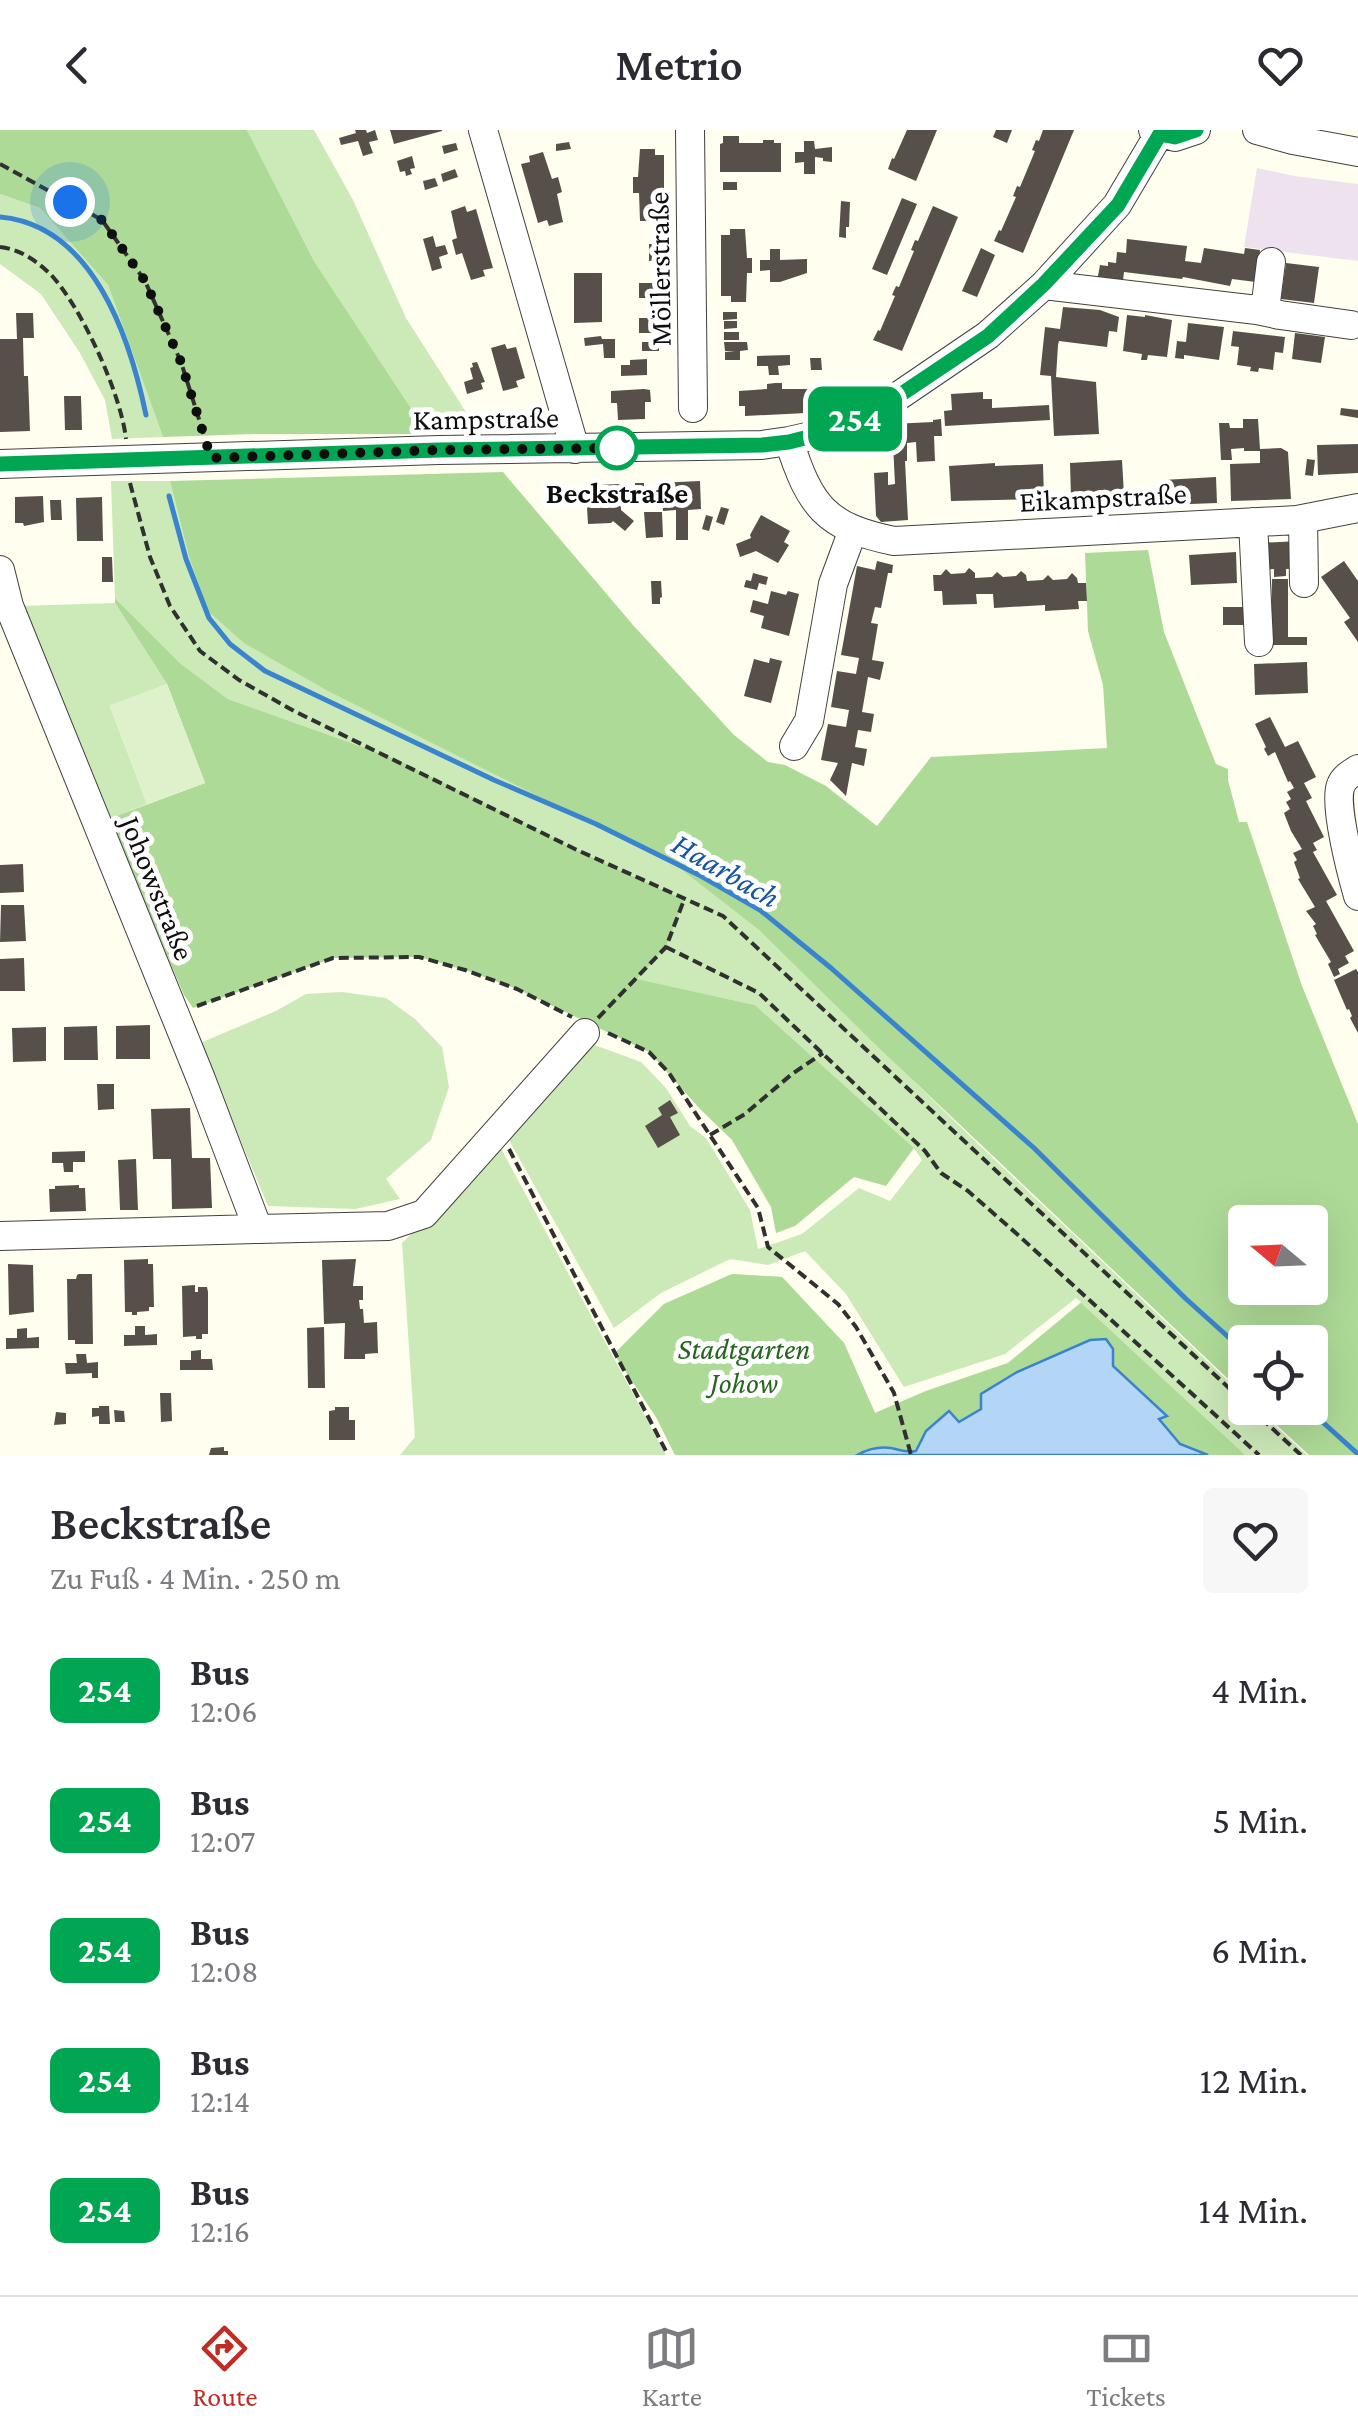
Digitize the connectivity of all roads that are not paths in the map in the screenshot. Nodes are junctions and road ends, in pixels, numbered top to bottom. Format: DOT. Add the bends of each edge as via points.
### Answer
graph roads {
  1 [pos="483,130"];
  2 [pos="690,130"];
  3 [pos="1196,130"];
  4 [pos="1257,130"];
  5 [pos="1156,132"];
  6 [pos="1358,152"];
  7 [pos="1271,262"];
  8 [pos="1044,284"];
  9 [pos="1257,310"];
  10 [pos="1351,324"];
  11 [pos="693,408"];
  12 [pos="789,442"];
  13 [pos="575,449"];
  14 [pos="0,464"];
  15 [pos="1354,517"];
  16 [pos="1303,519"];
  17 [pos="1247,522"];
  18 [pos="853,530"];
  19 [pos="0,570"];
  20 [pos="1304,583"];
  21 [pos="1232,596"];
  22 [pos="1259,642"];
  23 [pos="794,746"];
  24 [pos="1358,769"];
  25 [pos="1358,896"];
  26 [pos="588,1029"];
  27 [pos="258,1229"];
  28 [pos="0,1236"];
  1 -- 13 [label="street"];
  2 -- 11 [label="street, Möllerstraße"];
  3 -- 5 [label="street" via="1175,137"];
  4 -- 6 [label="street"];
  5 -- 8 [label="street, Kampstraße" via="1118,205"];
  7 -- 9 [label="street" via="1266,302"];
  8 -- 9 [label="street"];
  8 -- 12 [label="street, Kampstraße" via="988,336 894,399"];
  9 -- 10 [label="street"];
  12 -- 13 [label="street, Kampstraße"];
  12 -- 18 [label="street, Eikampstraße" via="806,489"];
  13 -- 14 [label="street, Kampstraße"];
  15 -- 16 [label="street, Eikampstraße"];
  16 -- 17 [label="street, Eikampstraße"];
  16 -- 20 [label="street"];
  17 -- 18 [label="street, Eikampstraße" via="894,541"];
  17 -- 21 [label="street" via="1244,588"];
  17 -- 22 [label="street"];
  18 -- 23 [label="street" via="833,584 809,721"];
  19 -- 27 [label="street, Johowstraße"];
  24 -- 25 [label="street" via="1340,786 1339,799"];
  26 -- 27 [label="street" via="424,1214 388,1226"];
  27 -- 28 [label="street"];
}
